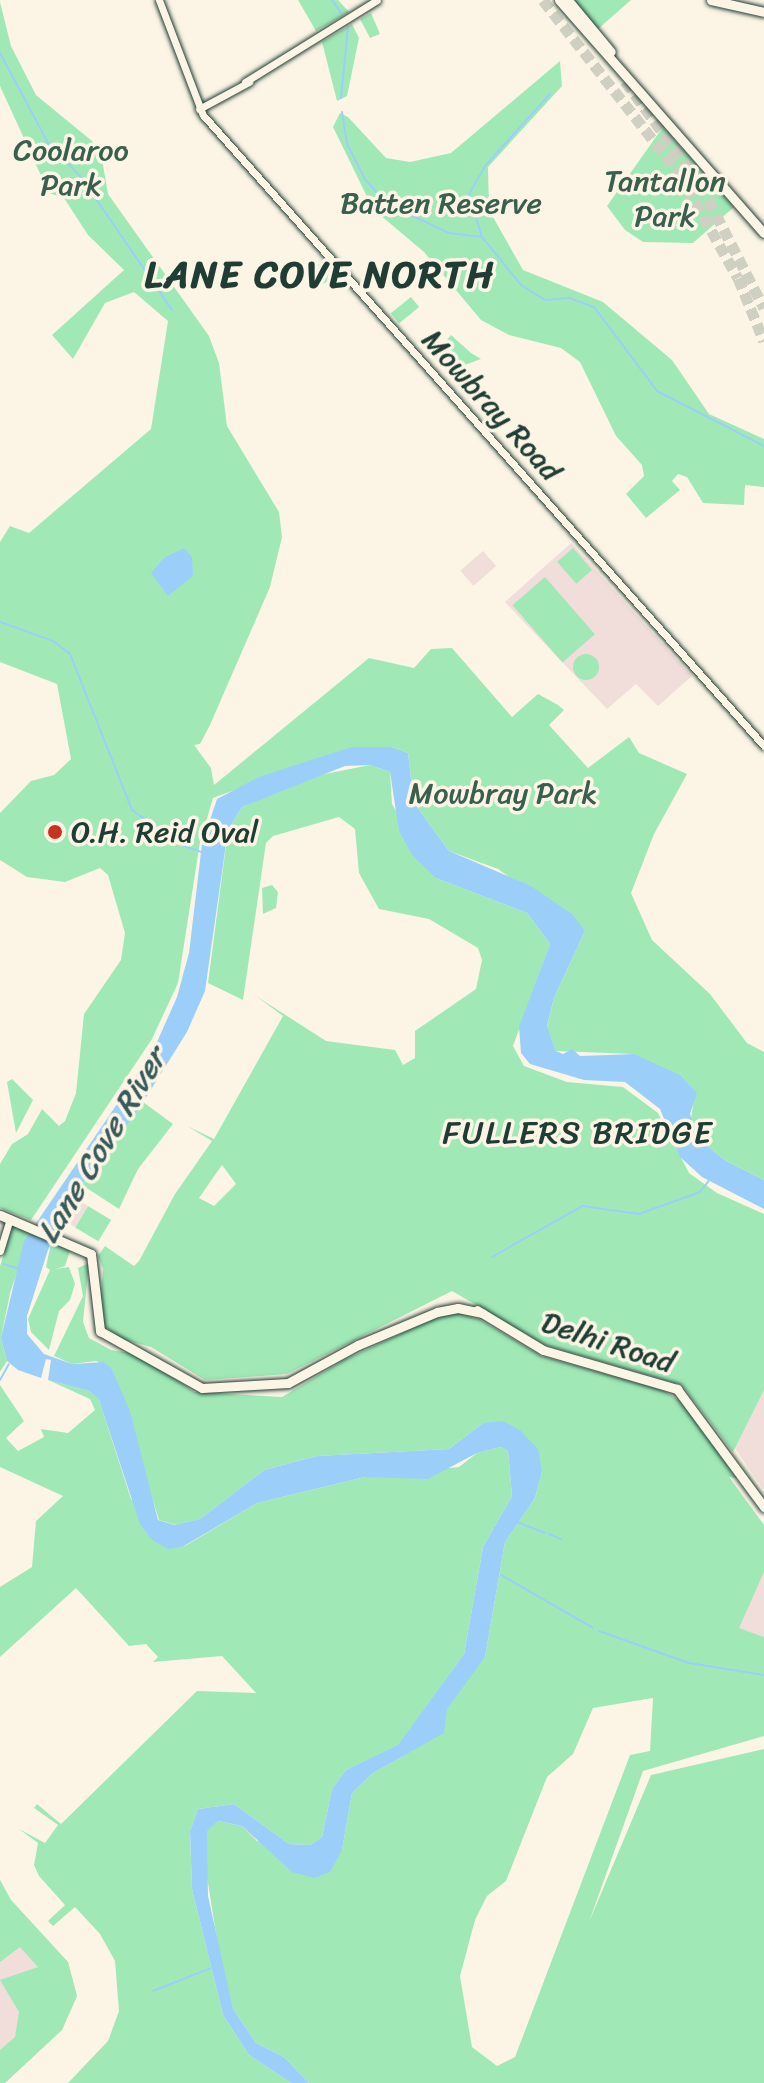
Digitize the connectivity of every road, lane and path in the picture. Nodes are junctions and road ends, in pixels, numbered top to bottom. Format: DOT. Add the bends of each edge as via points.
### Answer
graph roads {
  1 [pos="159,0"];
  2 [pos="377,0"];
  3 [pos="559,0"];
  4 [pos="568,0"];
  5 [pos="711,0"];
  6 [pos="764,12"];
  7 [pos="199,109"];
  8 [pos="665,117"];
  9 [pos="764,226"];
  10 [pos="764,233"];
  11 [pos="764,746"];
  12 [pos="10,1218"];
  13 [pos="0,1251"];
  14 [pos="764,1507"];
  1 -- 7 [label="main road, Mowbray Road"];
  2 -- 7 [label="main road"];
  3 -- 8 [label="main road"];
  4 -- 8 [label="main road"];
  5 -- 6 [label="main road"];
  7 -- 11 [label="main road, Mowbray Road"];
  8 -- 9 [label="main road"];
  8 -- 10 [label="main road"];
  12 -- 13 [label="main road"];
  12 -- 14 [label="main road, Delhi Road" via="92,1255 100,1331 154,1357 189,1384 211,1388 288,1383 445,1309 482,1313 543,1350 677,1389"];
}
